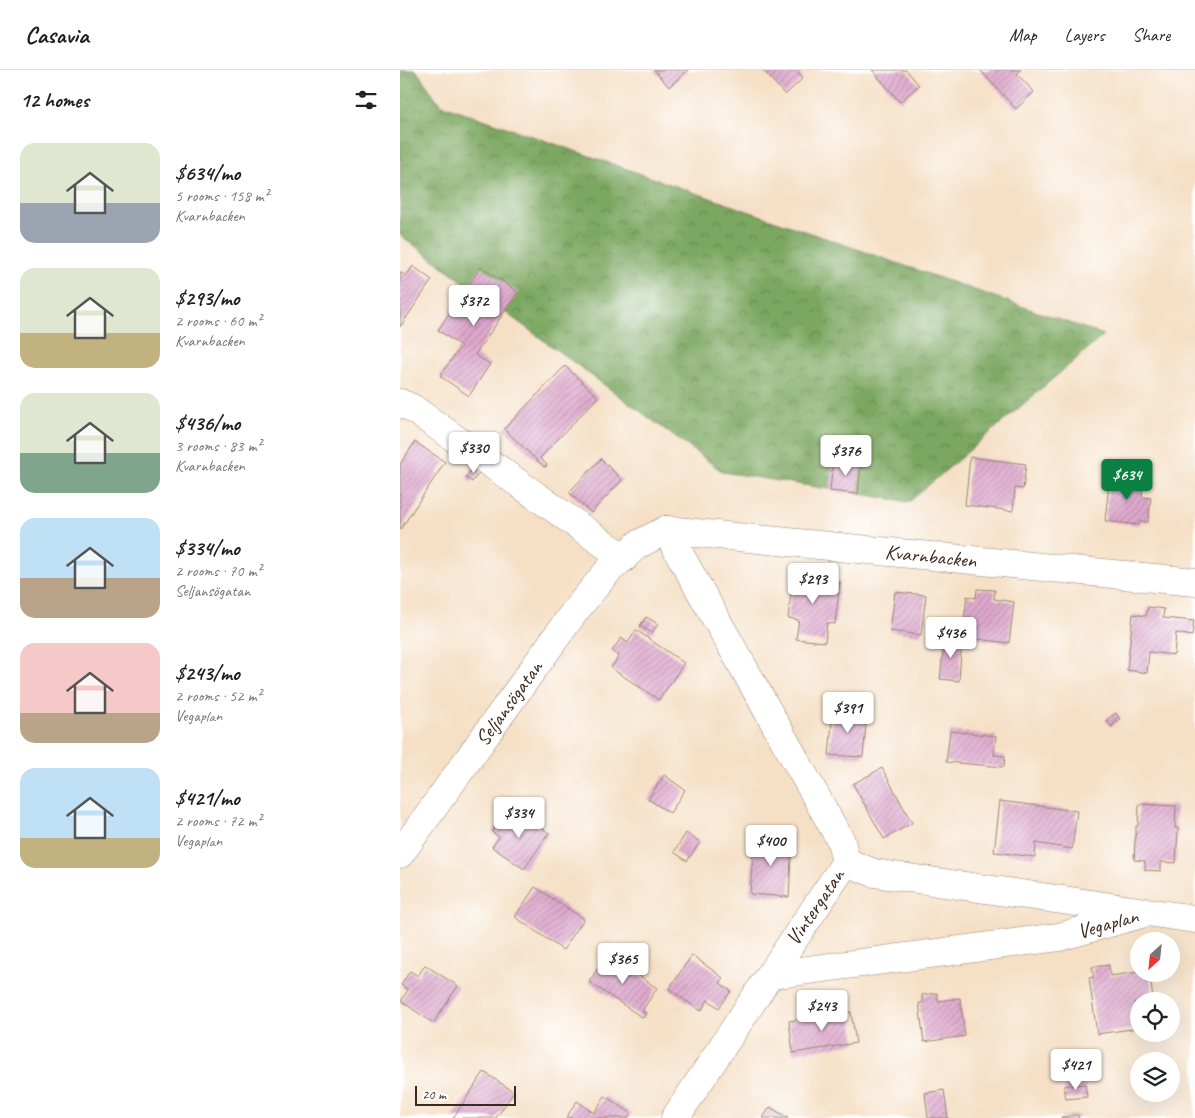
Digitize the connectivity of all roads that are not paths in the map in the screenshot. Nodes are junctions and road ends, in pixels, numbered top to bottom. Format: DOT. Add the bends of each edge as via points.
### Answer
graph roads {
  1 [pos="404,412"];
  2 [pos="666,530"];
  3 [pos="624,558"];
  4 [pos="1195,582"];
  5 [pos="400,854"];
  6 [pos="846,862"];
  7 [pos="1145,912"];
  8 [pos="1195,919"];
  9 [pos="770,975"];
  10 [pos="675,1118"];
  1 -- 3 [label="street"];
  2 -- 3 [label="street, Seljansögatan" via="637,546"];
  2 -- 4 [label="street, Kvarnbacken"];
  2 -- 6 [label="street, Vintergatan" via="841,841"];
  3 -- 5 [label="street, Seljansögatan" via="575,611"];
  6 -- 7 [label="street, Vegaplan" via="874,873"];
  6 -- 9 [label="street, Vintergatan"];
  7 -- 8 [label="street"];
  7 -- 9 [label="street, Vegaplan" via="1059,937"];
  9 -- 10 [label="street, Vintergatan"];
}
